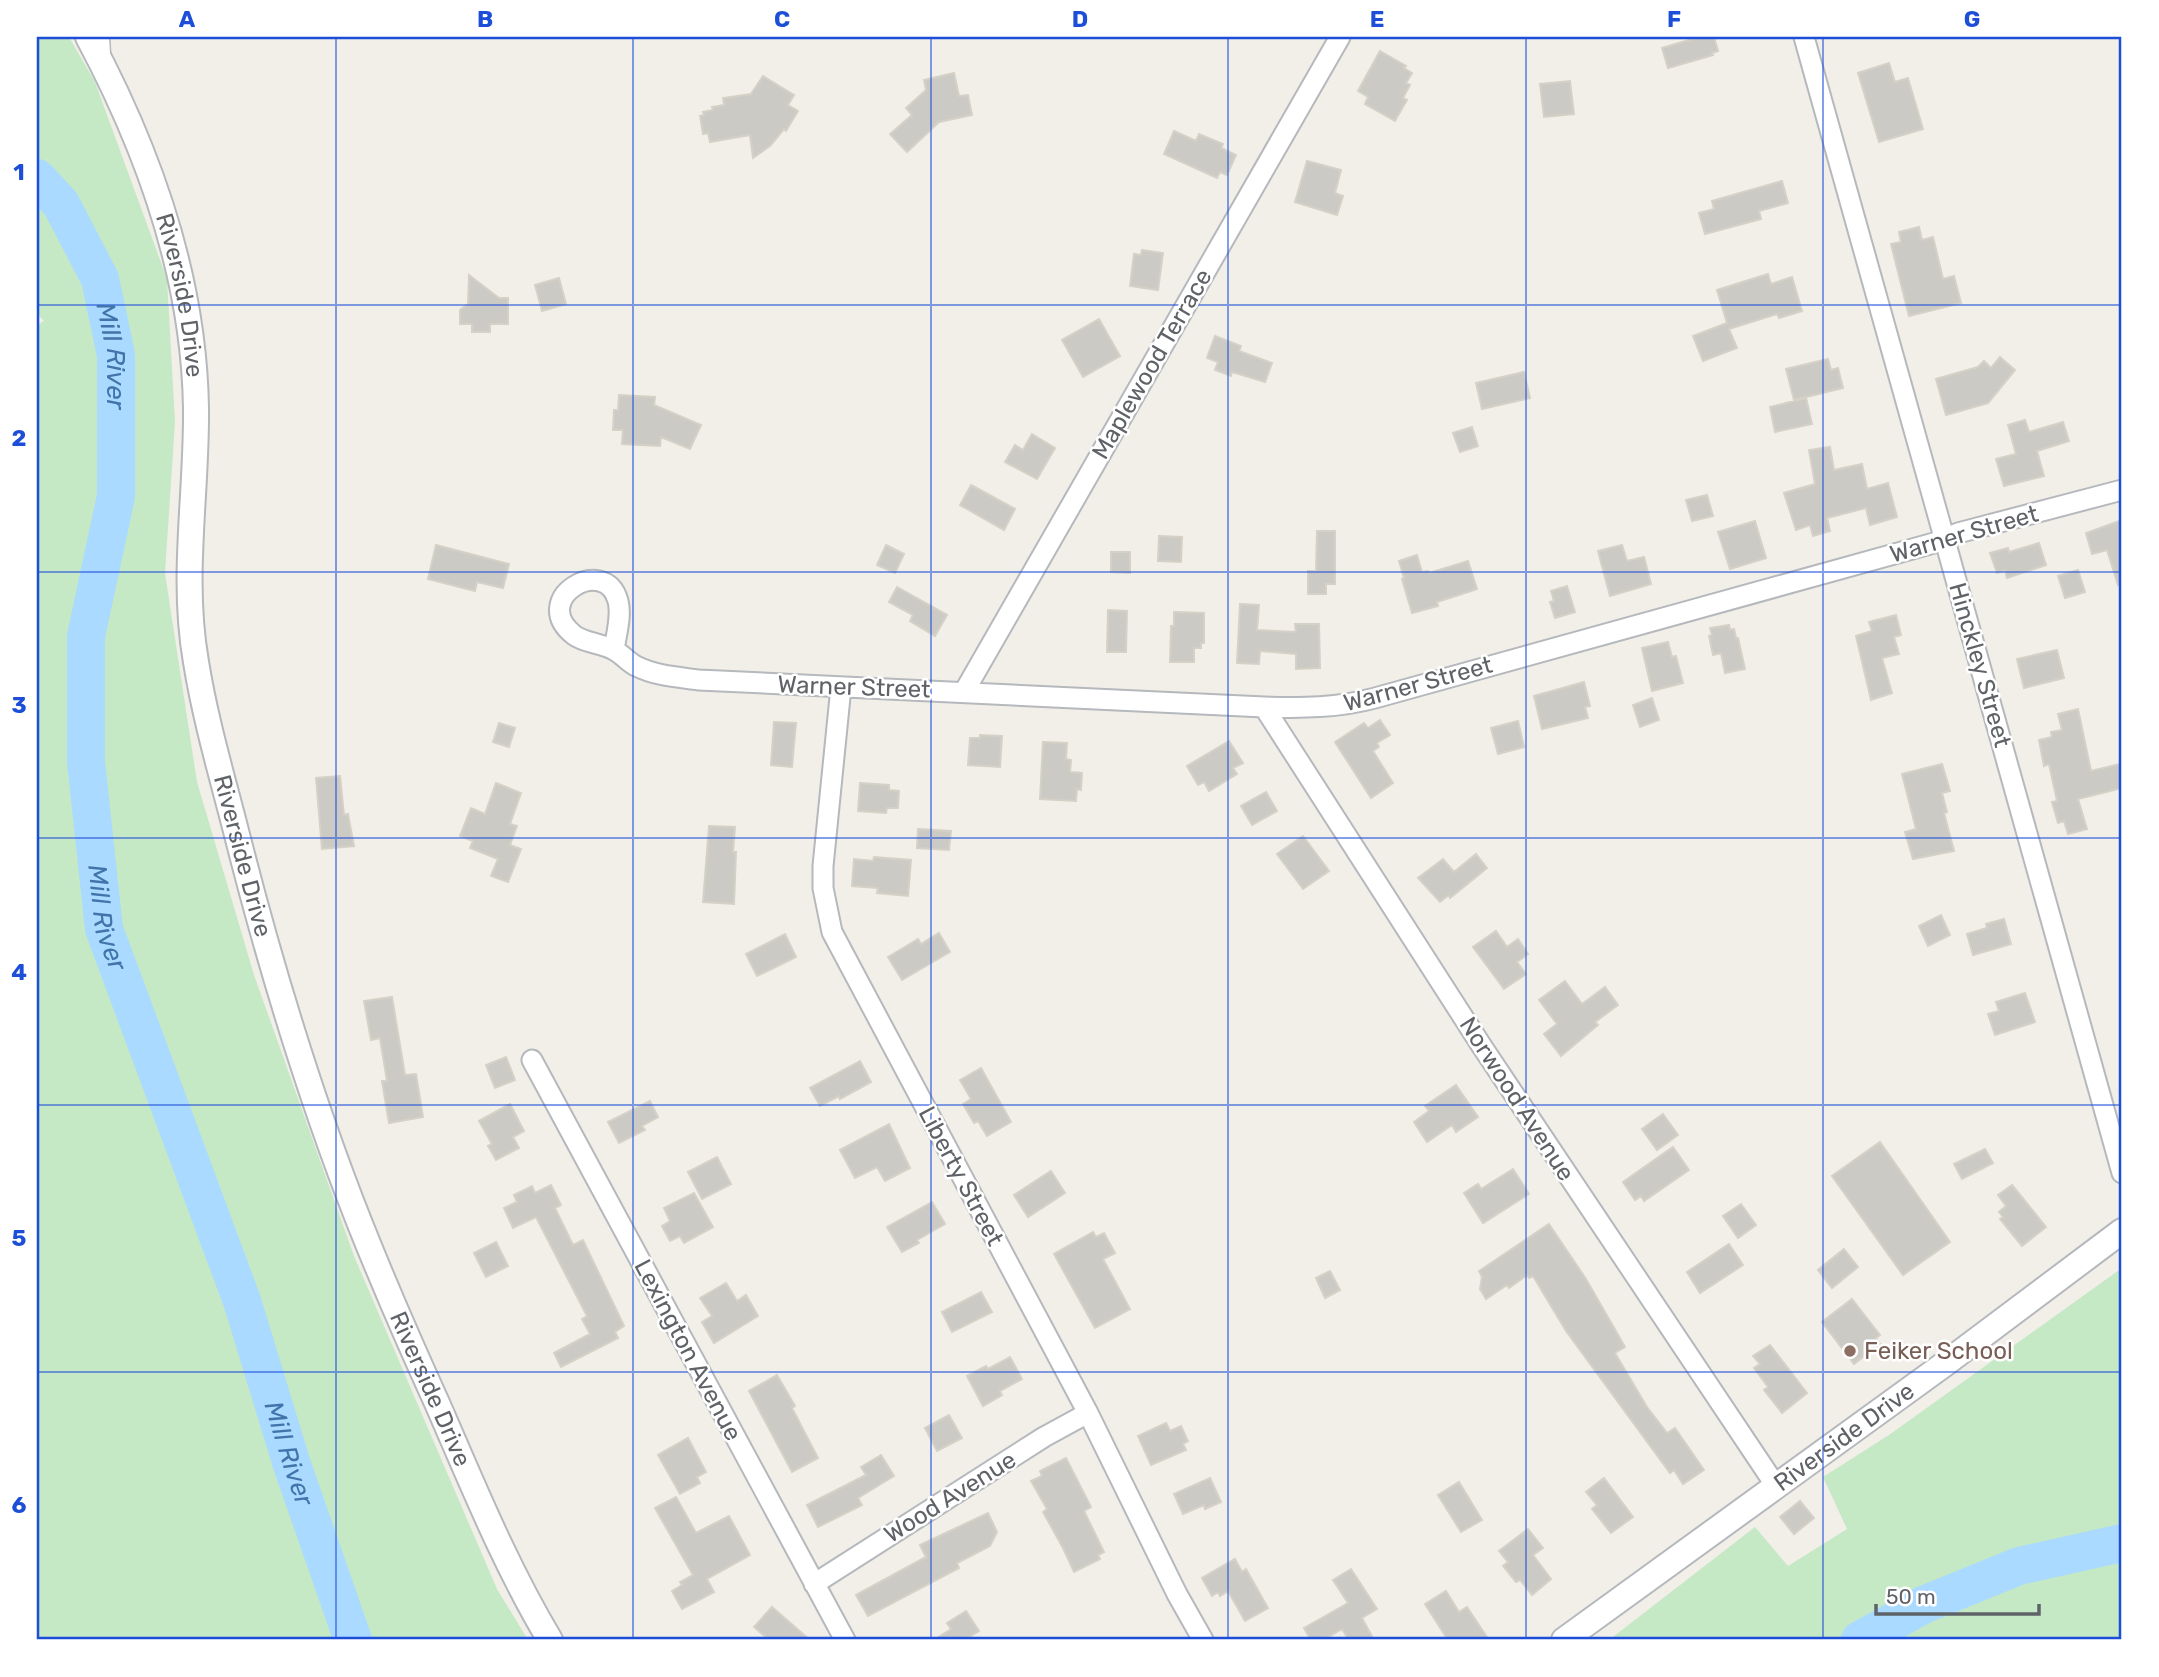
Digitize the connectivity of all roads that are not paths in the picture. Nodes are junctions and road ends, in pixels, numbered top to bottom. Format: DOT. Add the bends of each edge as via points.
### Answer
graph roads {
  1 [pos="88,37"];
  2 [pos="104,37"];
  3 [pos="1340,37"];
  4 [pos="1804,37"];
  5 [pos="106,72"];
  6 [pos="2122,490"];
  7 [pos="1944,539"];
  8 [pos="614,650"];
  9 [pos="841,687"];
  10 [pos="964,692"];
  11 [pos="1265,707"];
  12 [pos="532,1060"];
  13 [pos="2122,1172"];
  14 [pos="2122,1231"];
  15 [pos="1088,1413"];
  16 [pos="1776,1486"];
  17 [pos="814,1584"];
  18 [pos="550,1640"];
  19 [pos="845,1640"];
  20 [pos="1203,1640"];
  21 [pos="1564,1640"];
  1 -- 5 [label="street, Riverside Drive"];
  2 -- 5 [label="lane"];
  3 -- 10 [label="street, Maplewood Terrace"];
  4 -- 7 [label="street, Hinckley Street"];
  5 -- 18 [label="street, Riverside Drive" via="150,171 184,293 196,405 188,562 191,629 202,694 275,975 324,1126 379,1271 487,1516"];
  6 -- 7 [label="street, Warner Street"];
  7 -- 11 [label="street, Warner Street" via="1359,702 1317,708"];
  7 -- 13 [label="street, Hinckley Street"];
  8 -- 9 [label="street, Warner Street" via="661,675"];
  9 -- 10 [label="street, Warner Street"];
  9 -- 15 [label="street, Liberty Street" via="823,866 832,932"];
  10 -- 11 [label="street, Warner Street"];
  11 -- 16 [label="street, Norwood Avenue" via="1481,1045"];
  12 -- 17 [label="street, Lexington Avenue"];
  14 -- 16 [label="street, Riverside Drive"];
  15 -- 17 [label="street, Wood Avenue"];
  15 -- 20 [label="street, Liberty Street"];
  16 -- 21 [label="street, Riverside Drive"];
  17 -- 19 [label="street, Lexington Avenue"];
}
